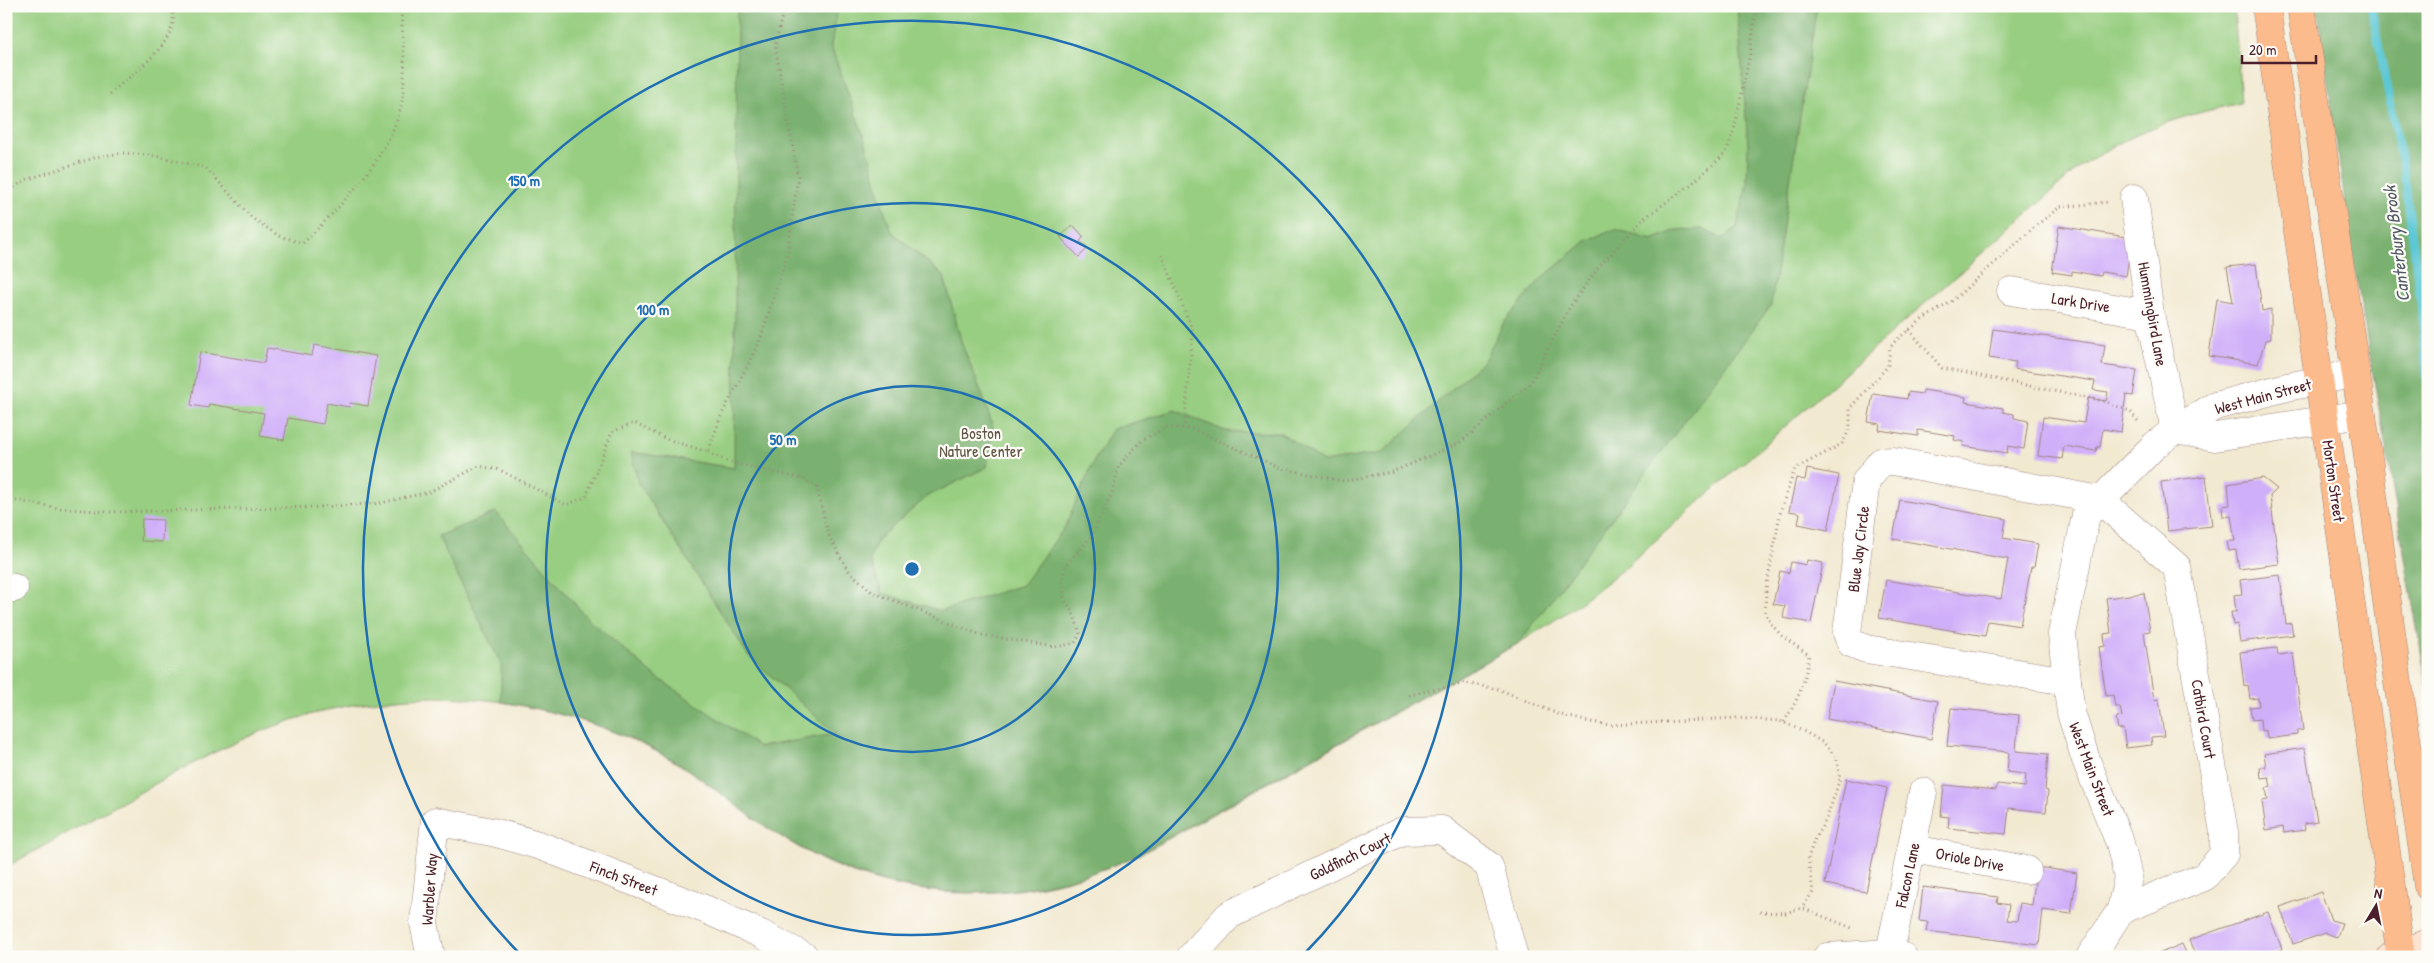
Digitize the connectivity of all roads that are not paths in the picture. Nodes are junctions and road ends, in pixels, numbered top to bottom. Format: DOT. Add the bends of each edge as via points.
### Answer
graph roads {
  1 [pos="2266,6"];
  2 [pos="2301,6"];
  3 [pos="2134,198"];
  4 [pos="2011,291"];
  5 [pos="2150,314"];
  6 [pos="2356,373"];
  7 [pos="2320,381"];
  8 [pos="2362,414"];
  9 [pos="2325,420"];
  10 [pos="2165,437"];
  11 [pos="2100,500"];
  12 [pos="2066,681"];
  13 [pos="1923,792"];
  14 [pos="435,821"];
  15 [pos="1913,848"];
  16 [pos="2027,870"];
  17 [pos="2428,886"];
  18 [pos="2121,910"];
  19 [pos="2428,942"];
  20 [pos="1894,950"];
  21 [pos="2397,956"];
  22 [pos="431,957"];
  23 [pos="805,957"];
  24 [pos="1191,957"];
  25 [pos="1514,957"];
  26 [pos="1827,957"];
  27 [pos="2090,957"];
  1 -- 7 [label="highway, Morton Street"];
  2 -- 6 [label="highway"];
  3 -- 5 [label="street, Hummingbird Lane"];
  4 -- 5 [label="street, Lark Drive"];
  5 -- 10 [label="street, Hummingbird Lane"];
  6 -- 7 [label="street, West Main Street"];
  6 -- 8 [label="highway"];
  7 -- 9 [label="highway, Morton Street"];
  7 -- 10 [label="street, West Main Street" via="2215,406"];
  8 -- 9 [label="street, West Main Street"];
  8 -- 17 [label="highway" via="2394,662"];
  9 -- 10 [label="street, West Main Street" via="2215,437"];
  9 -- 21 [label="highway, Morton Street"];
  10 -- 11 [label="street, West Main Street"];
  11 -- 12 [label="street, West Main Street" via="2086,515 2062,634"];
  11 -- 12 [label="street, Blue Jay Circle" via="1893,462 1881,462 1866,481 1847,632 1851,643 1866,649"];
  11 -- 18 [label="street, Catbird Court" via="2177,566 2224,842 2224,854 2204,877"];
  12 -- 18 [label="street, West Main Street" via="2071,713 2086,760 2120,843 2128,877"];
  13 -- 15 [label="street, Falcon Lane"];
  14 -- 22 [label="street, Warbler Way" via="424,922"];
  14 -- 23 [label="street, Finch Street" via="497,833 541,846 707,910"];
  15 -- 16 [label="street, Oriole Drive"];
  15 -- 20 [label="street, Falcon Lane"];
  18 -- 27 [label="street, West Main Street"];
  19 -- 21 [label="main road"];
  20 -- 26 [label="street"];
  24 -- 25 [label="street, Goldfinch Court" via="1229,915 1402,831 1442,830 1489,866"];
}
